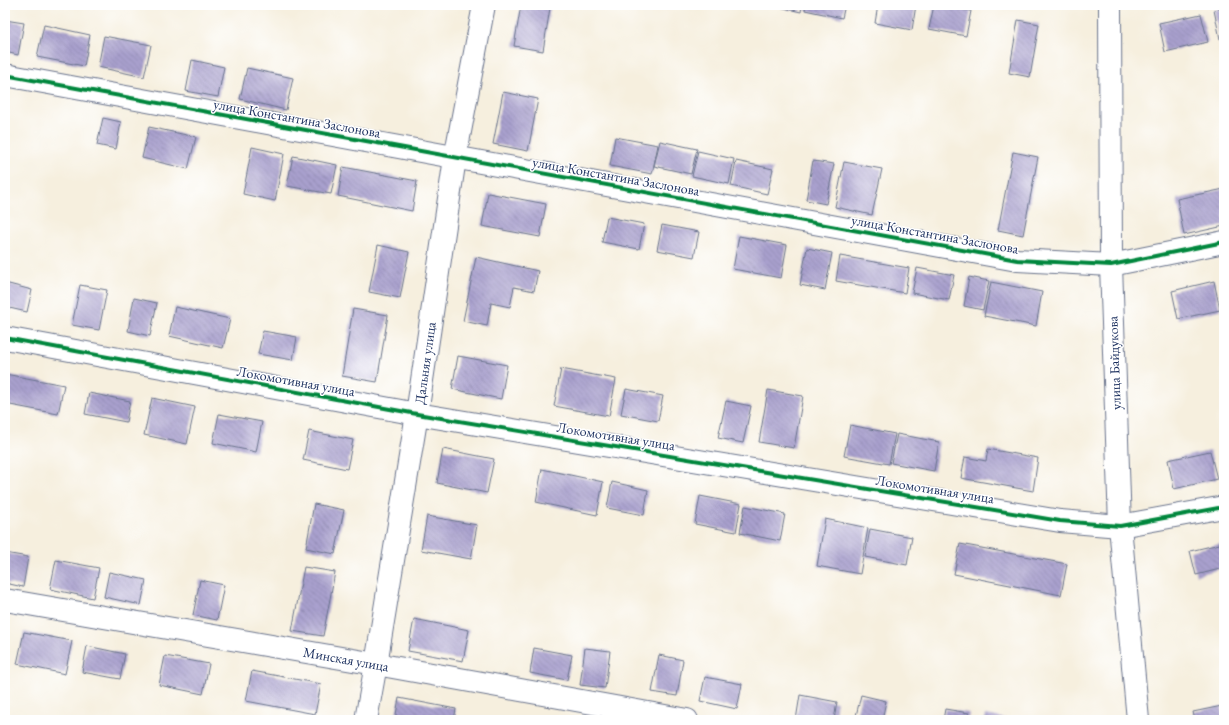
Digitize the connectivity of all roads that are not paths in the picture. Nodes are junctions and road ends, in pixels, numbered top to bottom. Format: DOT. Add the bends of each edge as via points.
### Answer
graph roads {
  1 [pos="484,5"];
  2 [pos="1110,5"];
  3 [pos="5,75"];
  4 [pos="455,158"];
  5 [pos="1224,242"];
  6 [pos="1110,265"];
  7 [pos="5,338"];
  8 [pos="417,414"];
  9 [pos="1224,507"];
  10 [pos="1120,526"];
  11 [pos="5,600"];
  12 [pos="376,664"];
  13 [pos="366,720"];
  14 [pos="687,720"];
  15 [pos="1138,720"];
  1 -- 4 [label="street, Дальняя улица"];
  2 -- 6 [label="street, улица Байдукова"];
  3 -- 4 [label="street, улица Константина Заслонова"];
  4 -- 6 [label="street, улица Константина Заслонова" via="1017,260"];
  4 -- 8 [label="street, Дальняя улица"];
  5 -- 6 [label="street, улица Константина Заслонова"];
  6 -- 10 [label="street, улица Байдукова"];
  7 -- 8 [label="street, Локомотивная улица"];
  8 -- 10 [label="street, Локомотивная улица" via="1060,521"];
  8 -- 12 [label="street, Дальняя улица"];
  9 -- 10 [label="street, Локомотивная улица"];
  10 -- 15 [label="street, улица Байдукова"];
  11 -- 12 [label="street, Минская улица"];
  12 -- 13 [label="street, Дальняя улица"];
  12 -- 14 [label="street, Минская улица"];
}
